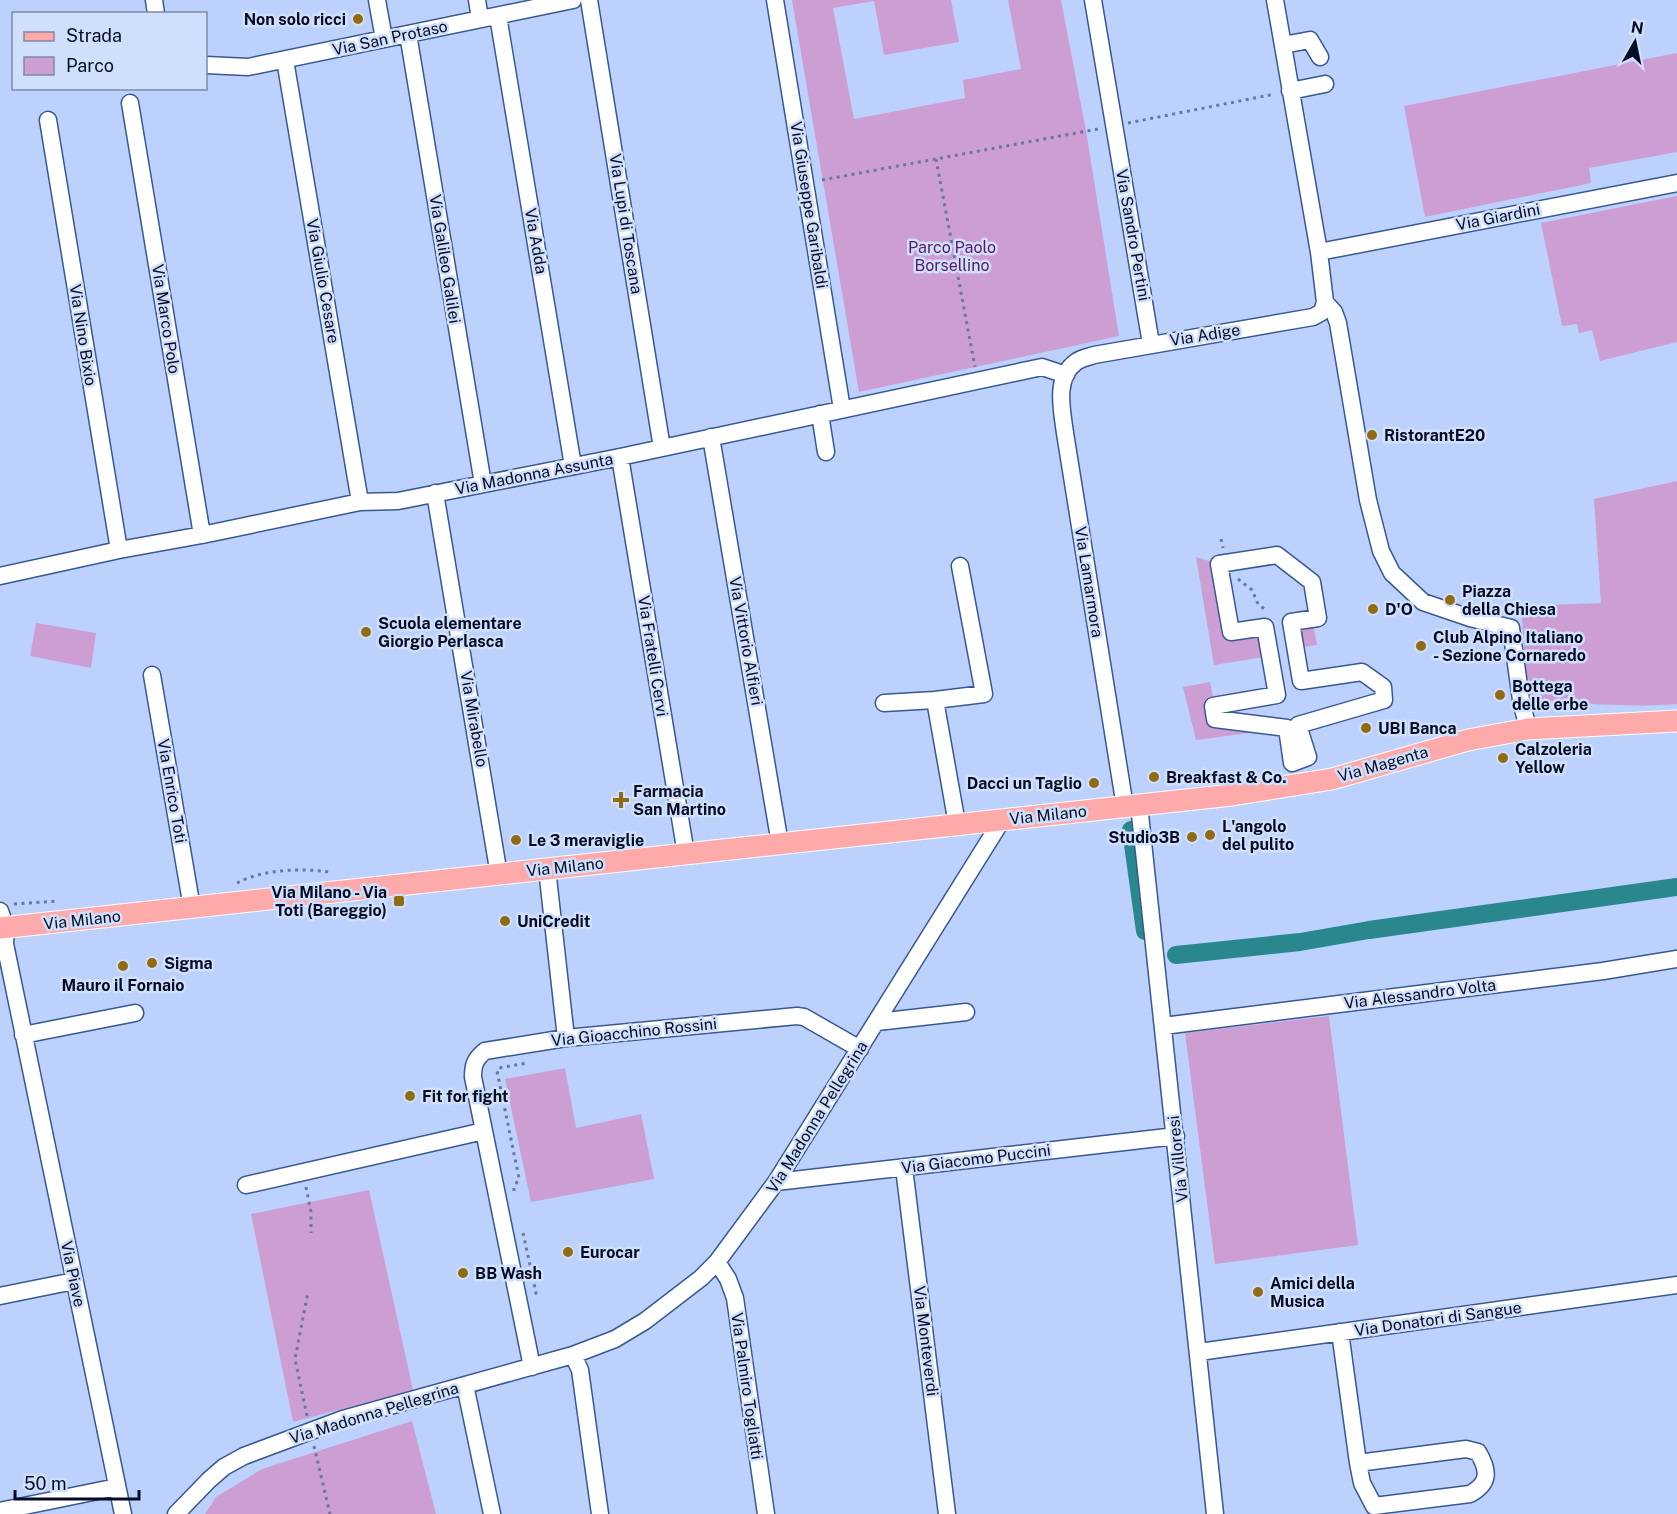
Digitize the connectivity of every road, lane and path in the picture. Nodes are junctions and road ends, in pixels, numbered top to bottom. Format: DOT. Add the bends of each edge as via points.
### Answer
graph roads {
  1 [pos="377,0"];
  2 [pos="477,0"];
  3 [pos="573,0"];
  4 [pos="589,0"];
  5 [pos="775,0"];
  6 [pos="1093,0"];
  7 [pos="1275,0"];
  8 [pos="527,5"];
  9 [pos="498,16"];
  10 [pos="480,19"];
  11 [pos="408,34"];
  12 [pos="384,39"];
  13 [pos="1283,45"];
  14 [pos="1320,57"];
  15 [pos="285,60"];
  16 [pos="207,65"];
  17 [pos="1325,84"];
  18 [pos="1290,91"];
  19 [pos="130,103"];
  20 [pos="48,120"];
  21 [pos="1114,126"];
  22 [pos="936,159"];
  23 [pos="805,182"];
  24 [pos="1677,183"];
  25 [pos="1319,252"];
  26 [pos="1325,302"];
  27 [pos="1152,344"];
  28 [pos="1077,361"];
  29 [pos="1066,375"];
  30 [pos="977,380"];
  31 [pos="842,409"];
  32 [pos="820,414"];
  33 [pos="711,437"];
  34 [pos="662,448"];
  35 [pos="826,452"];
  36 [pos="620,457"];
  37 [pos="573,466"];
  38 [pos="483,484"];
  39 [pos="435,493"];
  40 [pos="360,502"];
  41 [pos="202,535"];
  42 [pos="1221,539"];
  43 [pos="119,550"];
  44 [pos="1226,563"];
  45 [pos="960,566"];
  46 [pos="0,576"];
  47 [pos="1272,614"];
  48 [pos="152,675"];
  49 [pos="934,700"];
  50 [pos="884,704"];
  51 [pos="1677,721"];
  52 [pos="1528,729"];
  53 [pos="1132,806"];
  54 [pos="1002,820"];
  55 [pos="957,824"];
  56 [pos="780,844"];
  57 [pos="686,854"];
  58 [pos="547,869"];
  59 [pos="499,874"];
  60 [pos="192,908"];
  61 [pos="2,922"];
  62 [pos="1677,959"];
  63 [pos="966,1012"];
  64 [pos="135,1013"];
  65 [pos="877,1022"];
  66 [pos="1163,1026"];
  67 [pos="23,1035"];
  68 [pos="566,1038"];
  69 [pos="860,1049"];
  70 [pos="535,1061"];
  71 [pos="484,1131"];
  72 [pos="1176,1136"];
  73 [pos="904,1168"];
  74 [pos="302,1174"];
  75 [pos="776,1182"];
  76 [pos="246,1185"];
  77 [pos="516,1200"];
  78 [pos="521,1223"];
  79 [pos="311,1233"];
  80 [pos="717,1262"];
  81 [pos="74,1281"];
  82 [pos="1677,1285"];
  83 [pos="308,1292"];
  84 [pos="0,1296"];
  85 [pos="516,1298"];
  86 [pos="1340,1332"];
  87 [pos="1199,1352"];
  88 [pos="573,1355"];
  89 [pos="531,1367"];
  90 [pos="465,1385"];
  91 [pos="310,1431"];
  92 [pos="1358,1463"];
  93 [pos="117,1487"];
  94 [pos="191,1506"];
  95 [pos="0,1511"];
  96 [pos="123,1514"];
  97 [pos="176,1514"];
  98 [pos="330,1514"];
  99 [pos="492,1514"];
  100 [pos="600,1514"];
  101 [pos="766,1514"];
  102 [pos="947,1514"];
  103 [pos="1215,1514"];
  1 -- 12 [label="street"];
  2 -- 10 [label="street"];
  3 -- 8 [label="street, Via San Protaso"];
  4 -- 34 [label="street, Via Lupi di Toscana"];
  5 -- 23 [label="street, Via Giuseppe Garibaldi"];
  6 -- 21 [label="street, Via Sandro Pertini"];
  7 -- 13 [label="street"];
  8 -- 9 [label="street, Via San Protaso"];
  9 -- 10 [label="street, Via San Protaso"];
  9 -- 37 [label="street, Via Adda"];
  10 -- 11 [label="street, Via San Protaso"];
  11 -- 12 [label="street, Via San Protaso"];
  11 -- 38 [label="street, Via Galileo Galilei"];
  12 -- 15 [label="street, Via San Protaso"];
  13 -- 14 [label="street" via="1310,40"];
  13 -- 18 [label="street"];
  15 -- 16 [label="street, Via San Protaso" via="248,68"];
  15 -- 40 [label="street, Via Giulio Cesare"];
  17 -- 18 [label="street"];
  18 -- 21 [label="path"];
  18 -- 25 [label="street"];
  19 -- 41 [label="street, Via Marco Polo"];
  20 -- 43 [label="street, Via Nino Bixio"];
  21 -- 22 [label="path"];
  21 -- 27 [label="street, Via Sandro Pertini"];
  22 -- 23 [label="path"];
  22 -- 30 [label="path"];
  23 -- 31 [label="street, Via Giuseppe Garibaldi"];
  24 -- 25 [label="street, Via Giardini"];
  25 -- 26 [label="street"];
  26 -- 27 [label="street, Via Adige" via="1322,312 1313,317"];
  26 -- 52 [label="street" via="1338,323 1368,500 1381,551 1392,573 1423,602 1511,628"];
  27 -- 28 [label="street, Via Adige"];
  28 -- 29 [label="street, Via Lamarmora"];
  29 -- 30 [label="street, Via Madonna Assunta" via="1042,367"];
  29 -- 53 [label="street, Via Lamarmora" via="1061,401"];
  30 -- 31 [label="street, Via Madonna Assunta"];
  31 -- 32 [label="street, Via Madonna Assunta"];
  32 -- 33 [label="street, Via Madonna Assunta"];
  32 -- 35 [label="street"];
  33 -- 34 [label="street, Via Madonna Assunta"];
  33 -- 56 [label="street, Via Vittorio Alfieri"];
  34 -- 36 [label="street, Via Madonna Assunta"];
  36 -- 37 [label="street, Via Madonna Assunta"];
  36 -- 57 [label="street, Via Fratelli Cervi"];
  37 -- 38 [label="street, Via Madonna Assunta"];
  38 -- 39 [label="street, Via Madonna Assunta"];
  39 -- 40 [label="street, Via Madonna Assunta" via="398,501"];
  39 -- 59 [label="street, Via Mirabello"];
  40 -- 41 [label="street, Via Madonna Assunta"];
  41 -- 43 [label="street, Via Madonna Assunta"];
  42 -- 44 [label="path"];
  43 -- 46 [label="street, Via Madonna Assunta"];
  44 -- 44 [label="street" via="1219,564 1231,632 1265,627 1277,695 1213,706 1215,719 1287,728 1292,763 1308,757 1299,725 1384,700 1383,687 1362,672 1301,681 1291,622 1318,618 1312,582 1277,555"];
  44 -- 47 [label="path" via="1228,571 1252,590 1258,604"];
  45 -- 49 [label="street" via="984,694"];
  48 -- 60 [label="street, Via Enrico Toti"];
  49 -- 50 [label="street"];
  49 -- 55 [label="street"];
  51 -- 52 [label="main road, Via Magenta"];
  52 -- 53 [label="main road, Via Magenta" via="1467,740 1315,783"];
  53 -- 54 [label="main road, Via Milano"];
  53 -- 66 [label="street, Via Villoresi"];
  54 -- 55 [label="main road, Via Milano"];
  54 -- 65 [label="street, Via Madonna Pellegrina"];
  55 -- 56 [label="main road, Via Milano"];
  56 -- 57 [label="main road, Via Milano"];
  57 -- 58 [label="main road, Via Milano"];
  58 -- 59 [label="main road, Via Milano"];
  58 -- 68 [label="street"];
  59 -- 60 [label="main road, Via Milano"];
  60 -- 61 [label="main road, Via Milano"];
  61 -- 67 [label="street, Via Piave"];
  62 -- 66 [label="street, Via Alessandro Volta"];
  63 -- 65 [label="street"];
  64 -- 67 [label="street"];
  65 -- 69 [label="street, Via Madonna Pellegrina"];
  66 -- 72 [label="street, Via Villoresi"];
  67 -- 81 [label="street, Via Piave"];
  68 -- 69 [label="street, Via Gioacchino Rossini" via="797,1016"];
  68 -- 71 [label="street, Via Gioacchino Rossini" via="486,1051 475,1061 473,1077"];
  69 -- 75 [label="street, Via Madonna Pellegrina"];
  70 -- 77 [label="path" via="497,1071 519,1178 514,1188"];
  71 -- 74 [label="street"];
  71 -- 85 [label="street, Via Gioacchino Rossini"];
  72 -- 73 [label="street, Via Giacomo Puccini"];
  72 -- 87 [label="street, Via Villoresi"];
  73 -- 75 [label="street, Via Giacomo Puccini"];
  73 -- 102 [label="street, Via Monteverdi"];
  74 -- 76 [label="street"];
  74 -- 79 [label="path" via="310,1202"];
  75 -- 80 [label="street, Via Madonna Pellegrina"];
  78 -- 85 [label="path" via="536,1293"];
  80 -- 88 [label="street, Via Madonna Pellegrina" via="645,1322"];
  80 -- 101 [label="street, Via Palmiro Togliatti" via="735,1298"];
  81 -- 84 [label="street"];
  81 -- 93 [label="street, Via Piave"];
  82 -- 86 [label="street, Via Donatori di Sangue"];
  83 -- 91 [label="path" via="295,1359"];
  85 -- 89 [label="street, Via Gioacchino Rossini"];
  86 -- 87 [label="street, Via Donatori di Sangue"];
  86 -- 92 [label="street"];
  87 -- 103 [label="street, Via Villoresi"];
  88 -- 89 [label="street, Via Madonna Pellegrina"];
  88 -- 100 [label="street" via="580,1370"];
  89 -- 90 [label="street, Via Madonna Pellegrina"];
  90 -- 91 [label="street, Via Madonna Pellegrina"];
  90 -- 99 [label="street, Via Madonna Pellegrina"];
  91 -- 94 [label="street, Via Madonna Pellegrina" via="224,1467"];
  91 -- 98 [label="path"];
  92 -- 92 [label="street" via="1362,1483 1374,1506 1470,1494 1481,1488 1486,1476 1478,1452 1466,1449"];
  93 -- 95 [label="street"];
  93 -- 96 [label="street, Via Piave"];
  94 -- 97 [label="street, Via Madonna Pellegrina"];
}
